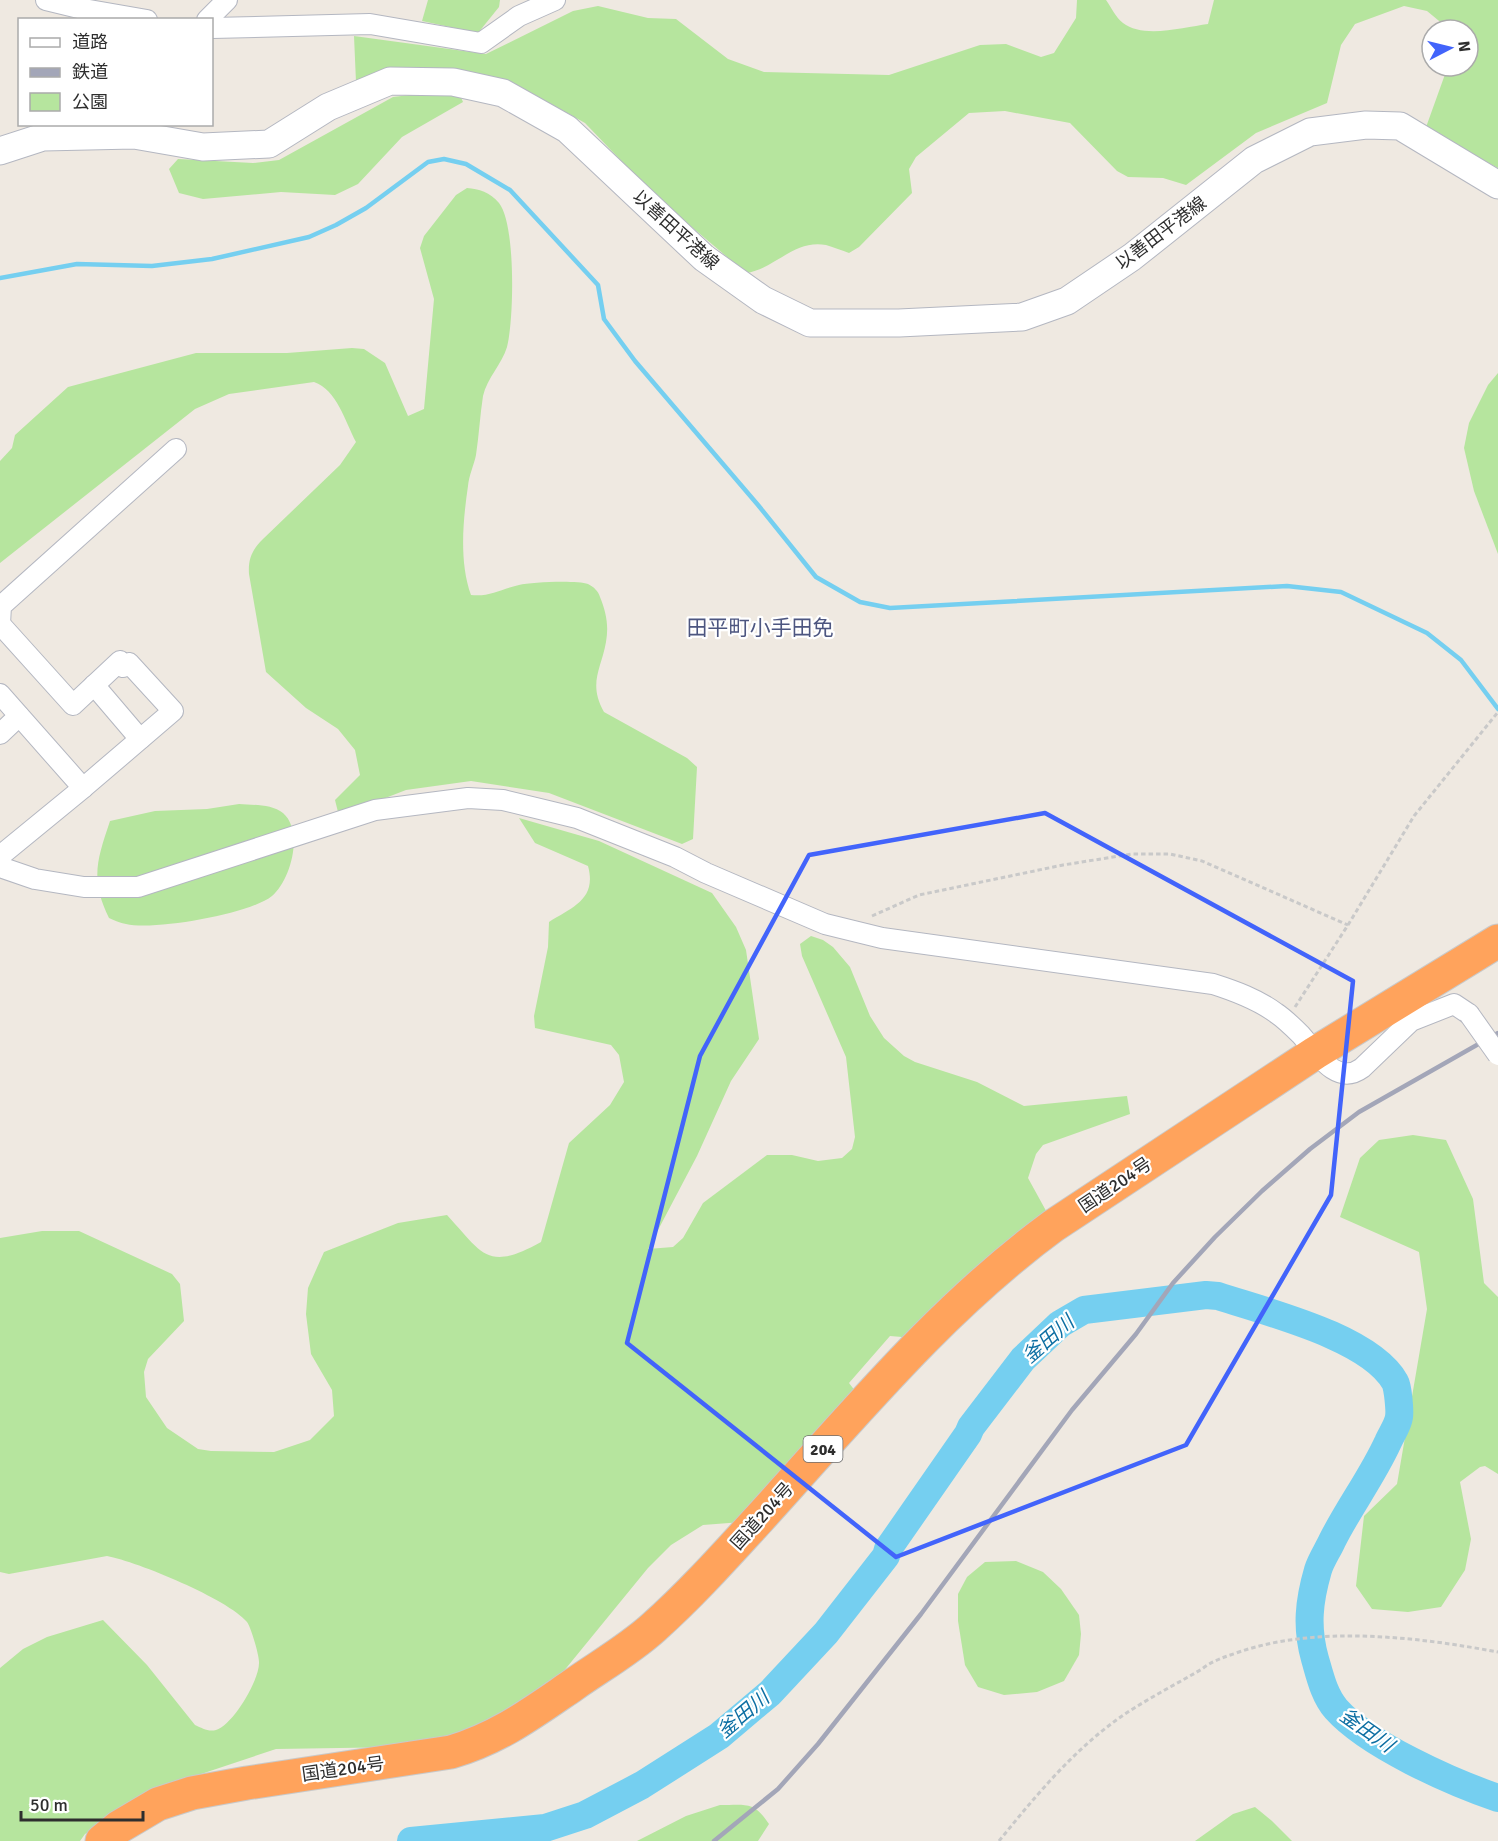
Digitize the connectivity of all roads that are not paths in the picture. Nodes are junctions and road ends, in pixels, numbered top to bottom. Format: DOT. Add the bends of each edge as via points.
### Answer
graph roads {
  1 [pos="46,0"];
  2 [pos="227,0"];
  3 [pos="555,0"];
  4 [pos="82,10"];
  5 [pos="134,18"];
  6 [pos="209,18"];
  7 [pos="213,27"];
  8 [pos="45,131"];
  9 [pos="0,151"];
  10 [pos="1498,185"];
  11 [pos="177,449"];
  12 [pos="0,624"];
  13 [pos="94,685"];
  14 [pos="0,694"];
  15 [pos="19,716"];
  16 [pos="0,734"];
  17 [pos="140,739"];
  18 [pos="83,788"];
  19 [pos="0,856"];
  20 [pos="0,867"];
  21 [pos="1498,940"];
  22 [pos="1315,1053"];
  23 [pos="1498,1055"];
  24 [pos="102,1841"];
  1 -- 4 [label="street"];
  2 -- 6 [label="street"];
  3 -- 7 [label="street" via="519,16 481,43 370,24"];
  4 -- 5 [label="street"];
  8 -- 9 [label="main road, 以善田平港線"];
  8 -- 10 [label="main road, 以善田平港線" via="134,135 203,147 269,144 328,107 390,81 453,82 503,93 567,129 704,258 763,300 810,323 1022,316 1067,301 1132,257 1254,160 1310,132 1366,125 1400,126"];
  11 -- 12 [label="street" via="1,606"];
  12 -- 13 [label="street" via="74,705"];
  13 -- 17 [label="street"];
  13 -- 17 [label="street" via="120,661 123,667 129,663 173,711"];
  14 -- 15 [label="street"];
  15 -- 16 [label="street"];
  15 -- 18 [label="street"];
  17 -- 18 [label="street"];
  18 -- 19 [label="street"];
  20 -- 22 [label="street" via="35,879 84,887 138,887 375,810 468,798 503,800 577,818 844,929 882,938 1213,984 1254,999 1286,1021"];
  21 -- 22 [label="highway, 国道204号 / 204"];
  22 -- 23 [label="street, bridge" via="1332,1069 1356,1073 1411,1021 1454,1004 1469,1014"];
  22 -- 24 [label="highway, 国道204号 / 204" via="1024,1248 913,1350 720,1562 653,1628 518,1723 475,1745 451,1752 172,1798 141,1813"];
}
